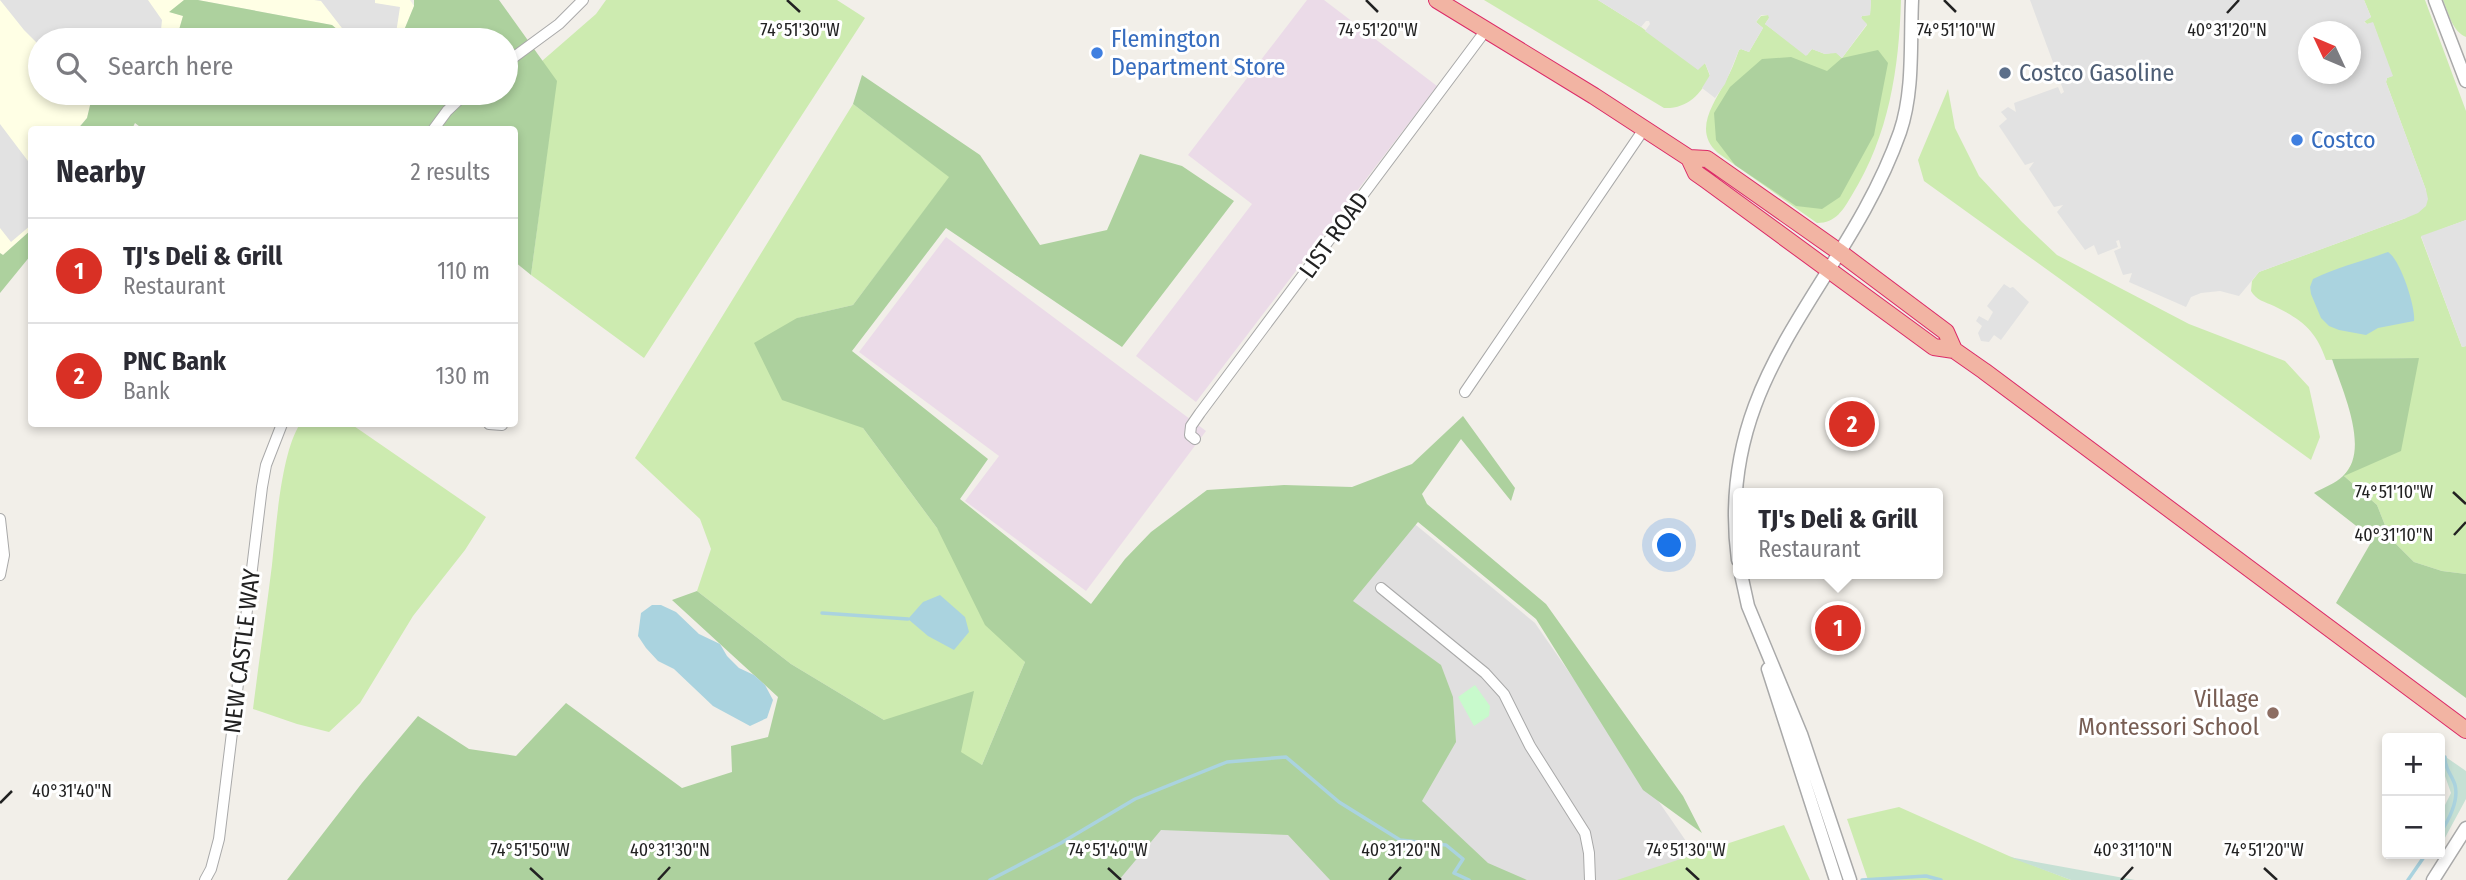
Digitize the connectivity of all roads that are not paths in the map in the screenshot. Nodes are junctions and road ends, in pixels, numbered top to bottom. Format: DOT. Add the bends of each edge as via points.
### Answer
graph roads {
  1 [pos="583,0"];
  2 [pos="1437,0"];
  3 [pos="1912,0"];
  4 [pos="2435,0"];
  5 [pos="1486,30"];
  6 [pos="518,54"];
  7 [pos="2466,81"];
  8 [pos="453,105"];
  9 [pos="436,126"];
  10 [pos="1644,129"];
  11 [pos="1689,158"];
  12 [pos="1838,251"];
  13 [pos="1828,269"];
  14 [pos="1954,350"];
  15 [pos="1465,392"];
  16 [pos="281,427"];
  17 [pos="1195,439"];
  18 [pos="1736,488"];
  19 [pos="0,519"];
  20 [pos="0,575"];
  21 [pos="1742,579"];
  22 [pos="1381,588"];
  23 [pos="1756,628"];
  24 [pos="2464,726"];
  25 [pos="2466,828"];
  26 [pos="205,880"];
  27 [pos="1590,880"];
  28 [pos="1836,880"];
  29 [pos="1850,880"];
  30 [pos="2434,880"];
  1 -- 6 [label="street"];
  2 -- 5 [label="highway"];
  3 -- 12 [label="street" via="1908,95 1901,129 1878,183"];
  4 -- 7 [label="street"];
  5 -- 10 [label="highway"];
  5 -- 17 [label="street, LIST ROAD" via="1200,413 1191,426 1190,435"];
  8 -- 9 [label="street"];
  10 -- 11 [label="highway"];
  10 -- 15 [label="street"];
  11 -- 12 [label="highway" via="1707,159"];
  11 -- 13 [label="highway" via="1696,173"];
  12 -- 13 [label="street"];
  12 -- 14 [label="highway" via="1946,332"];
  13 -- 14 [label="highway" via="1934,347"];
  13 -- 18 [label="street" via="1777,353 1749,420"];
  14 -- 24 [label="highway"];
  16 -- 26 [label="street, NEW CASTLE WAY" via="262,487 219,839"];
  19 -- 20 [label="street" via="4,555"];
  21 -- 23 [label="street"];
  22 -- 27 [label="street" via="1485,673 1504,694 1530,746 1585,833"];
  23 -- 28 [label="street"];
  23 -- 29 [label="street" via="1801,734"];
  25 -- 30 [label="street"];
}
